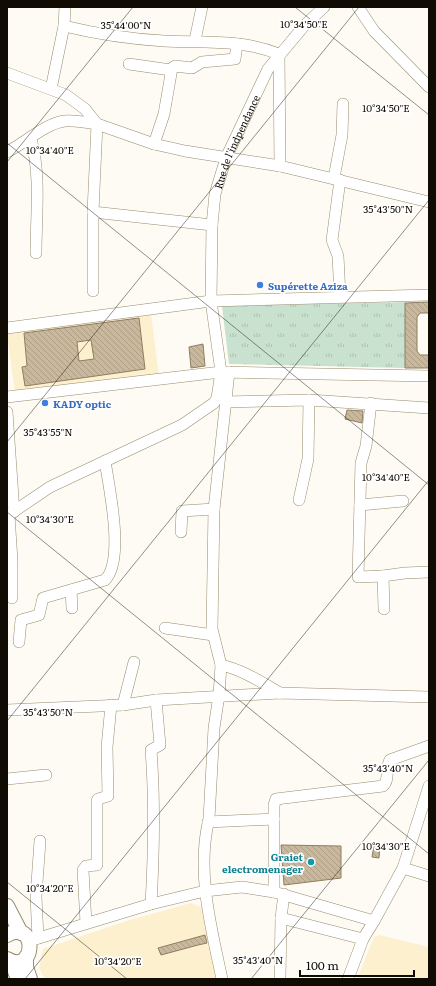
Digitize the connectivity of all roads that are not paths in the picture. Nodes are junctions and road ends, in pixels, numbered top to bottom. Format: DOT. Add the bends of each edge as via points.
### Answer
graph roads {
  1 [pos="65,7"];
  2 [pos="202,7"];
  3 [pos="324,7"];
  4 [pos="358,7"];
  5 [pos="64,26"];
  6 [pos="196,40"];
  7 [pos="237,44"];
  8 [pos="279,54"];
  9 [pos="129,64"];
  10 [pos="171,70"];
  11 [pos="7,73"];
  12 [pos="429,87"];
  13 [pos="51,89"];
  14 [pos="343,104"];
  15 [pos="97,124"];
  16 [pos="31,139"];
  17 [pos="154,144"];
  18 [pos="7,152"];
  19 [pos="226,158"];
  20 [pos="280,166"];
  21 [pos="337,179"];
  22 [pos="429,202"];
  23 [pos="93,212"];
  24 [pos="212,226"];
  25 [pos="36,253"];
  26 [pos="93,292"];
  27 [pos="429,295"];
  28 [pos="340,296"];
  29 [pos="212,301"];
  30 [pos="7,328"];
  31 [pos="225,372"];
  32 [pos="429,376"];
  33 [pos="7,397"];
  34 [pos="309,400"];
  35 [pos="225,402"];
  36 [pos="370,403"];
  37 [pos="429,408"];
  38 [pos="7,412"];
  39 [pos="105,461"];
  40 [pos="299,500"];
  41 [pos="403,501"];
  42 [pos="360,505"];
  43 [pos="214,509"];
  44 [pos="10,514"];
  45 [pos="181,532"];
  46 [pos="429,572"];
  47 [pos="383,576"];
  48 [pos="72,590"];
  49 [pos="12,598"];
  50 [pos="72,608"];
  51 [pos="384,609"];
  52 [pos="165,628"];
  53 [pos="213,635"];
  54 [pos="19,642"];
  55 [pos="134,662"];
  56 [pos="221,665"];
  57 [pos="280,693"];
  58 [pos="219,695"];
  59 [pos="429,697"];
  60 [pos="156,700"];
  61 [pos="111,705"];
  62 [pos="123,705"];
  63 [pos="7,710"];
  64 [pos="429,746"];
  65 [pos="46,776"];
  66 [pos="7,779"];
  67 [pos="429,786"];
  68 [pos="274,819"];
  69 [pos="208,822"];
  70 [pos="40,841"];
  71 [pos="403,868"];
  72 [pos="429,876"];
  73 [pos="205,891"];
  74 [pos="279,893"];
  75 [pos="151,904"];
  76 [pos="7,906"];
  77 [pos="281,918"];
  78 [pos="374,921"];
  79 [pos="86,923"];
  80 [pos="7,935"];
  81 [pos="29,937"];
  82 [pos="363,939"];
  83 [pos="26,957"];
  84 [pos="9,960"];
  85 [pos="18,979"];
  86 [pos="30,979"];
  87 [pos="222,979"];
  88 [pos="280,979"];
  89 [pos="348,979"];
  1 -- 5 [label="street"];
  2 -- 6 [label="street"];
  3 -- 8 [label="street, Rue de l'indpendance"];
  4 -- 12 [label="street" via="374,31"];
  5 -- 6 [label="street" via="113,36 165,41"];
  5 -- 13 [label="street"];
  6 -- 7 [label="street"];
  7 -- 8 [label="street"];
  7 -- 10 [label="street" via="235,59 202,62 192,68 175,66"];
  8 -- 19 [label="street, Rue de l'indpendance" via="268,69"];
  8 -- 20 [label="street"];
  9 -- 10 [label="street"];
  10 -- 17 [label="street" via="164,114"];
  11 -- 13 [label="street"];
  13 -- 15 [label="street" via="77,102"];
  14 -- 21 [label="street"];
  15 -- 16 [label="street" via="66,121 43,129"];
  15 -- 17 [label="street"];
  15 -- 23 [label="street"];
  16 -- 18 [label="street"];
  16 -- 25 [label="street" via="36,155"];
  17 -- 19 [label="street"];
  19 -- 20 [label="street"];
  19 -- 24 [label="street, Rue de l'indpendance" via="215,194"];
  20 -- 21 [label="street"];
  21 -- 22 [label="street"];
  21 -- 28 [label="street" via="332,240 338,256"];
  23 -- 24 [label="street"];
  23 -- 26 [label="street"];
  24 -- 29 [label="street, Rue de l'indpendance"];
  27 -- 28 [label="street"];
  28 -- 29 [label="street"];
  29 -- 30 [label="street"];
  29 -- 31 [label="street, Rue de l'indpendance"];
  31 -- 32 [label="street"];
  31 -- 33 [label="street"];
  31 -- 35 [label="street"];
  31 -- 39 [label="street" via="214,402 182,425"];
  34 -- 35 [label="street"];
  34 -- 36 [label="street"];
  34 -- 40 [label="street" via="308,459"];
  35 -- 43 [label="street"];
  36 -- 37 [label="street"];
  36 -- 42 [label="street" via="366,446 361,463"];
  38 -- 44 [label="street"];
  39 -- 44 [label="street" via="50,487"];
  39 -- 48 [label="street" via="114,514 115,536 111,571 105,580"];
  41 -- 42 [label="street"];
  42 -- 47 [label="street" via="358,576"];
  43 -- 45 [label="street" via="182,511"];
  43 -- 53 [label="street"];
  44 -- 49 [label="street"];
  46 -- 47 [label="street"];
  47 -- 51 [label="street"];
  48 -- 50 [label="street"];
  48 -- 54 [label="street" via="44,598 39,615 21,620"];
  52 -- 53 [label="street"];
  53 -- 56 [label="street"];
  55 -- 62 [label="street"];
  56 -- 57 [label="street" via="257,679"];
  56 -- 58 [label="street"];
  57 -- 58 [label="street"];
  57 -- 59 [label="street"];
  58 -- 60 [label="street"];
  58 -- 69 [label="street" via="214,728"];
  60 -- 62 [label="street"];
  60 -- 75 [label="street" via="160,745 151,750 155,848"];
  61 -- 62 [label="street"];
  61 -- 63 [label="street"];
  61 -- 79 [label="street" via="107,754 108,796 98,798 97,801 97,865 86,866 83,870"];
  64 -- 68 [label="street" via="390,760 386,783 383,786 276,799"];
  65 -- 66 [label="street"];
  67 -- 71 [label="street"];
  68 -- 69 [label="street"];
  68 -- 74 [label="street"];
  69 -- 73 [label="street" via="205,830"];
  70 -- 81 [label="street" via="36,897"];
  71 -- 72 [label="street"];
  71 -- 78 [label="street"];
  73 -- 74 [label="street" via="242,887"];
  73 -- 75 [label="street"];
  73 -- 87 [label="street"];
  74 -- 77 [label="street"];
  74 -- 78 [label="street"];
  75 -- 79 [label="street"];
  76 -- 81 [label="main road"];
  77 -- 82 [label="street"];
  77 -- 88 [label="street"];
  78 -- 82 [label="street"];
  79 -- 81 [label="street"];
  80 -- 81 [label="main road" via="12,932"];
  81 -- 83 [label="main road" via="30,950"];
  82 -- 89 [label="street"];
  83 -- 84 [label="main road" via="19,961"];
  83 -- 86 [label="main road"];
  84 -- 85 [label="main road"];
}
